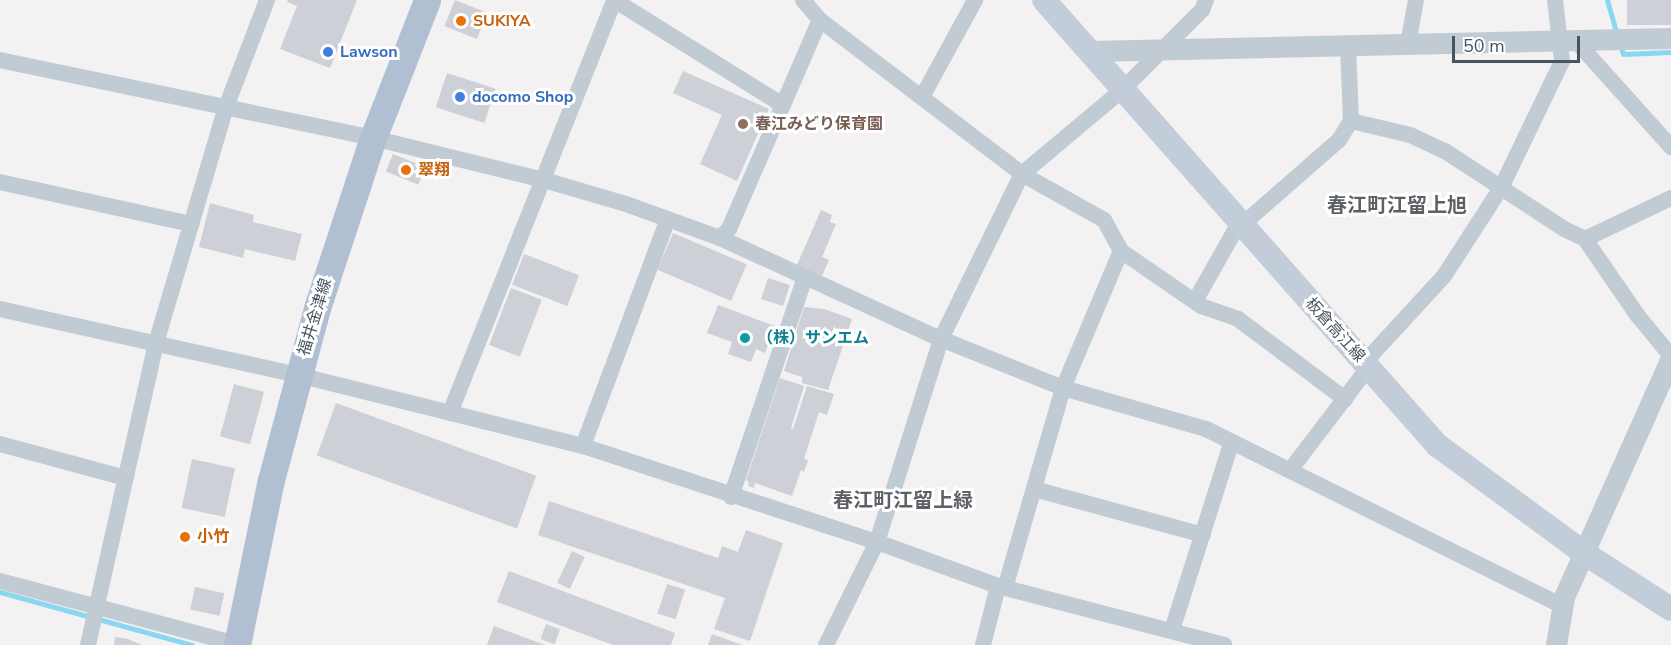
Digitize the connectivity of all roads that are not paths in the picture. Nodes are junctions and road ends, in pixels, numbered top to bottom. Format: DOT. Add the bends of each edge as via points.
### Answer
graph roads {
  1 [pos="265,0"];
  2 [pos="427,0"];
  3 [pos="614,0"];
  4 [pos="803,0"];
  5 [pos="975,0"];
  6 [pos="1044,0"];
  7 [pos="1206,0"];
  8 [pos="1416,0"];
  9 [pos="1555,0"];
  10 [pos="820,20"];
  11 [pos="1671,38"];
  12 [pos="1568,40"];
  13 [pos="1408,44"];
  14 [pos="1348,45"];
  15 [pos="1163,49"];
  16 [pos="1090,51"];
  17 [pos="0,60"];
  18 [pos="1121,91"];
  19 [pos="922,97"];
  20 [pos="783,105"];
  21 [pos="226,107"];
  22 [pos="1351,121"];
  23 [pos="373,138"];
  24 [pos="1671,147"];
  25 [pos="1022,174"];
  26 [pos="544,180"];
  27 [pos="0,182"];
  28 [pos="1502,188"];
  29 [pos="1671,198"];
  30 [pos="668,219"];
  31 [pos="191,224"];
  32 [pos="1242,225"];
  33 [pos="720,238"];
  34 [pos="1585,239"];
  35 [pos="1121,251"];
  36 [pos="805,277"];
  37 [pos="1195,301"];
  38 [pos="0,309"];
  39 [pos="941,339"];
  40 [pos="156,344"];
  41 [pos="1671,357"];
  42 [pos="1366,366"];
  43 [pos="298,375"];
  44 [pos="1063,388"];
  45 [pos="1345,399"];
  46 [pos="450,413"];
  47 [pos="1232,441"];
  48 [pos="0,444"];
  49 [pos="583,446"];
  50 [pos="1291,469"];
  51 [pos="125,478"];
  52 [pos="1034,489"];
  53 [pos="731,497"];
  54 [pos="1203,535"];
  55 [pos="877,542"];
  56 [pos="1584,554"];
  57 [pos="0,581"];
  58 [pos="1002,587"];
  59 [pos="1562,606"];
  60 [pos="97,608"];
  61 [pos="1671,609"];
  62 [pos="1172,630"];
  63 [pos="88,645"];
  64 [pos="237,645"];
  65 [pos="826,645"];
  66 [pos="983,645"];
  67 [pos="1224,645"];
  68 [pos="1556,645"];
  1 -- 21 [label="street"];
  2 -- 23 [label="main road, 福井金津線"];
  3 -- 20 [label="street"];
  3 -- 26 [label="street"];
  4 -- 10 [label="street"];
  5 -- 19 [label="street"];
  6 -- 16 [label="main road, 板倉高江線"];
  7 -- 15 [label="street" via="1202,10"];
  8 -- 13 [label="street"];
  9 -- 12 [label="street"];
  10 -- 19 [label="street"];
  10 -- 20 [label="street"];
  11 -- 12 [label="street"];
  12 -- 13 [label="street"];
  12 -- 24 [label="street"];
  12 -- 28 [label="street" via="1562,61"];
  13 -- 14 [label="street"];
  14 -- 15 [label="street"];
  14 -- 22 [label="street"];
  15 -- 16 [label="street"];
  15 -- 18 [label="street"];
  16 -- 18 [label="main road, 板倉高江線"];
  17 -- 21 [label="street"];
  18 -- 25 [label="street"];
  18 -- 32 [label="main road, 板倉高江線"];
  19 -- 25 [label="street"];
  20 -- 33 [label="street" via="729,229"];
  21 -- 23 [label="street"];
  21 -- 31 [label="street"];
  22 -- 28 [label="street" via="1410,135 1445,151"];
  22 -- 32 [label="street" via="1339,140"];
  23 -- 26 [label="street"];
  23 -- 43 [label="main road, 福井金津線"];
  25 -- 35 [label="street" via="1104,220"];
  25 -- 39 [label="street"];
  26 -- 30 [label="street"];
  26 -- 46 [label="street"];
  27 -- 31 [label="street"];
  28 -- 34 [label="street" via="1564,230"];
  28 -- 42 [label="street" via="1444,276"];
  29 -- 34 [label="street"];
  30 -- 33 [label="street"];
  30 -- 49 [label="street"];
  31 -- 40 [label="street"];
  32 -- 37 [label="street" via="1234,232"];
  32 -- 42 [label="main road, 板倉高江線"];
  33 -- 36 [label="street"];
  34 -- 41 [label="street"];
  35 -- 37 [label="street"];
  35 -- 44 [label="street"];
  36 -- 39 [label="street"];
  36 -- 53 [label="street"];
  37 -- 45 [label="street" via="1238,319"];
  38 -- 40 [label="street"];
  39 -- 44 [label="street"];
  39 -- 55 [label="street"];
  40 -- 43 [label="street"];
  40 -- 51 [label="street"];
  41 -- 56 [label="street"];
  42 -- 45 [label="street"];
  42 -- 56 [label="main road, 板倉高江線" via="1437,445"];
  43 -- 46 [label="street"];
  43 -- 64 [label="main road, 福井金津線" via="271,480"];
  44 -- 47 [label="street" via="1206,429"];
  44 -- 52 [label="street"];
  45 -- 50 [label="street"];
  46 -- 49 [label="street"];
  47 -- 50 [label="street"];
  47 -- 54 [label="street"];
  48 -- 51 [label="street"];
  49 -- 53 [label="street"];
  50 -- 59 [label="street"];
  51 -- 60 [label="street"];
  52 -- 54 [label="street"];
  52 -- 58 [label="street"];
  53 -- 55 [label="street"];
  54 -- 62 [label="street"];
  55 -- 58 [label="street"];
  55 -- 65 [label="street"];
  56 -- 59 [label="street"];
  56 -- 61 [label="main road, 板倉高江線"];
  57 -- 60 [label="street"];
  58 -- 62 [label="street"];
  58 -- 66 [label="street"];
  59 -- 68 [label="street"];
  60 -- 63 [label="street"];
  60 -- 64 [label="street"];
  62 -- 67 [label="street"];
}
